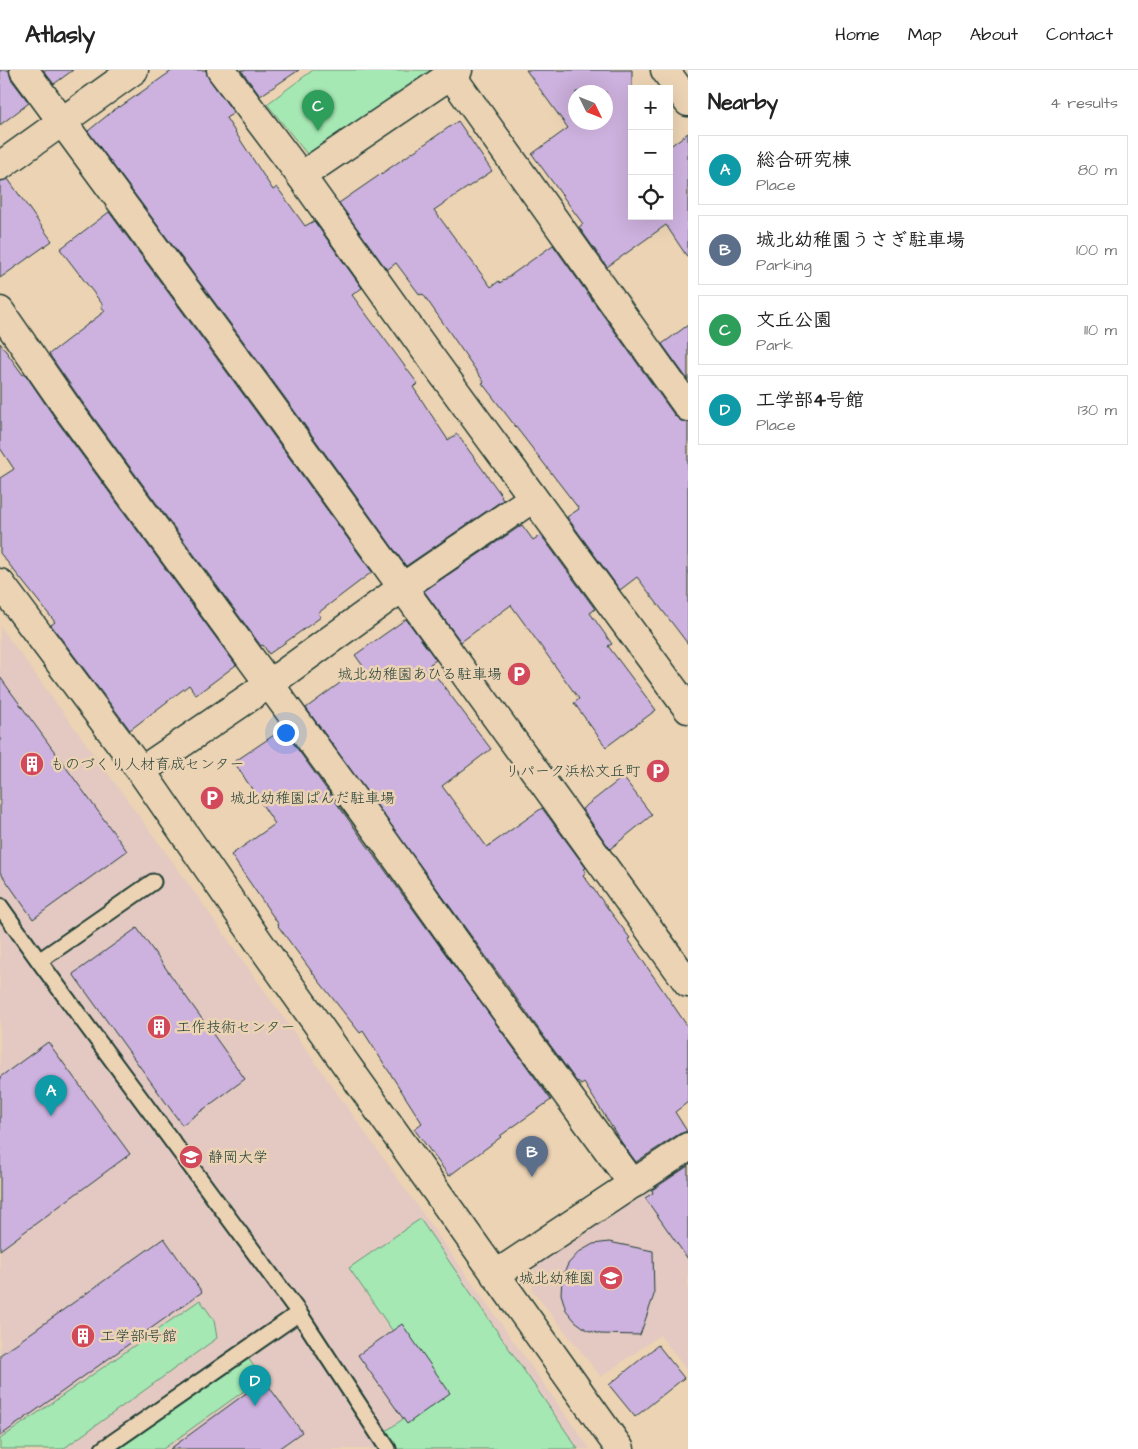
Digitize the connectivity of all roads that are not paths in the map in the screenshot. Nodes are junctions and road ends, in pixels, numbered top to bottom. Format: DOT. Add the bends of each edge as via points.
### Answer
graph roads {
  1 [pos="24,70"];
  2 [pos="134,70"];
  3 [pos="221,70"];
  4 [pos="665,70"];
  5 [pos="454,72"];
  6 [pos="688,102"];
  7 [pos="63,122"];
  8 [pos="0,166"];
  9 [pos="300,176"];
  10 [pos="0,311"];
  11 [pos="688,407"];
  12 [pos="533,498"];
  13 [pos="0,583"];
  14 [pos="402,587"];
  15 [pos="269,684"];
  16 [pos="688,709"];
  17 [pos="141,771"];
  18 [pos="154,882"];
  19 [pos="0,906"];
  20 [pos="39,960"];
  21 [pos="688,983"];
  22 [pos="688,1147"];
  23 [pos="633,1184"];
  24 [pos="495,1275"];
  25 [pos="299,1313"];
  26 [pos="103,1449"];
  27 [pos="388,1449"];
  28 [pos="620,1449"];
  1 -- 7 [label="street"];
  2 -- 7 [label="street"];
  3 -- 9 [label="street"];
  4 -- 6 [label="street"];
  5 -- 9 [label="street"];
  5 -- 11 [label="street"];
  7 -- 8 [label="street"];
  7 -- 14 [label="street"];
  9 -- 12 [label="street"];
  10 -- 15 [label="street"];
  12 -- 14 [label="street"];
  12 -- 16 [label="street"];
  13 -- 17 [label="street"];
  14 -- 15 [label="street"];
  14 -- 21 [label="street"];
  15 -- 17 [label="street"];
  15 -- 23 [label="street"];
  17 -- 24 [label="street"];
  18 -- 20 [label="lane"];
  19 -- 20 [label="lane"];
  20 -- 25 [label="lane"];
  22 -- 23 [label="street"];
  23 -- 24 [label="street"];
  24 -- 28 [label="street"];
  25 -- 26 [label="lane"];
  25 -- 27 [label="lane"];
}
